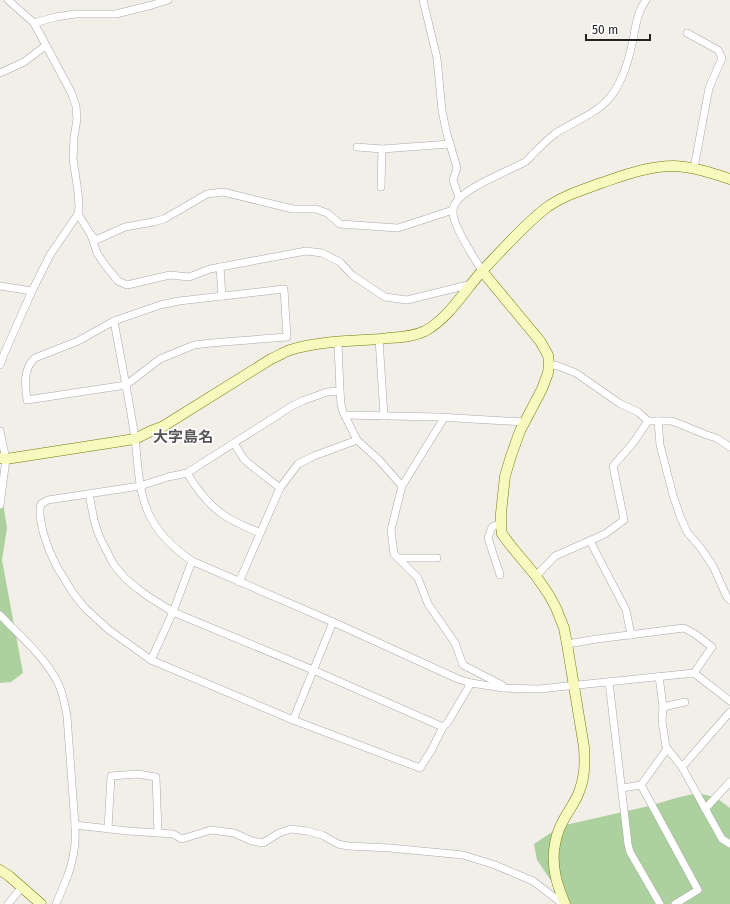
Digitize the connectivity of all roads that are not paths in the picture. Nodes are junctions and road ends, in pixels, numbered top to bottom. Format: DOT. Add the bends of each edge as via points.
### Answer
graph roads {
  1 [pos="8,0"];
  2 [pos="168,0"];
  3 [pos="423,0"];
  4 [pos="646,0"];
  5 [pos="34,23"];
  6 [pos="687,33"];
  7 [pos="45,46"];
  8 [pos="0,74"];
  9 [pos="450,144"];
  10 [pos="357,147"];
  11 [pos="382,148"];
  12 [pos="694,168"];
  13 [pos="730,179"];
  14 [pos="381,187"];
  15 [pos="460,198"];
  16 [pos="453,210"];
  17 [pos="78,214"];
  18 [pos="91,235"];
  19 [pos="220,267"];
  20 [pos="482,271"];
  21 [pos="472,284"];
  22 [pos="0,286"];
  23 [pos="32,291"];
  24 [pos="222,296"];
  25 [pos="114,321"];
  26 [pos="379,339"];
  27 [pos="338,342"];
  28 [pos="549,364"];
  29 [pos="0,365"];
  30 [pos="126,385"];
  31 [pos="340,391"];
  32 [pos="344,415"];
  33 [pos="384,416"];
  34 [pos="444,418"];
  35 [pos="648,421"];
  36 [pos="658,421"];
  37 [pos="524,422"];
  38 [pos="0,431"];
  39 [pos="135,439"];
  40 [pos="358,440"];
  41 [pos="234,443"];
  42 [pos="730,447"];
  43 [pos="3,459"];
  44 [pos="187,472"];
  45 [pos="140,486"];
  46 [pos="402,486"];
  47 [pos="280,488"];
  48 [pos="89,494"];
  49 [pos="0,505"];
  50 [pos="501,523"];
  51 [pos="260,533"];
  52 [pos="590,541"];
  53 [pos="398,558"];
  54 [pos="437,558"];
  55 [pos="192,561"];
  56 [pos="500,575"];
  57 [pos="536,576"];
  58 [pos="239,582"];
  59 [pos="730,600"];
  60 [pos="173,612"];
  61 [pos="0,615"];
  62 [pos="333,622"];
  63 [pos="631,635"];
  64 [pos="567,644"];
  65 [pos="151,660"];
  66 [pos="313,670"];
  67 [pos="694,673"];
  68 [pos="660,676"];
  69 [pos="609,682"];
  70 [pos="472,683"];
  71 [pos="574,686"];
  72 [pos="508,688"];
  73 [pos="685,702"];
  74 [pos="730,702"];
  75 [pos="663,707"];
  76 [pos="730,712"];
  77 [pos="293,720"];
  78 [pos="443,727"];
  79 [pos="667,749"];
  80 [pos="682,766"];
  81 [pos="730,782"];
  82 [pos="641,785"];
  83 [pos="622,788"];
  84 [pos="706,809"];
  85 [pos="75,825"];
  86 [pos="108,829"];
  87 [pos="158,833"];
  88 [pos="730,844"];
  89 [pos="0,870"];
  90 [pos="22,887"];
  91 [pos="8,904"];
  92 [pos="41,904"];
  93 [pos="56,904"];
  94 [pos="564,904"];
  95 [pos="660,904"];
  96 [pos="675,904"];
  1 -- 5 [label="street"];
  2 -- 5 [label="street" via="116,14 74,14"];
  3 -- 9 [label="street" via="437,58 442,111"];
  4 -- 15 [label="street" via="640,11 625,68 618,85 605,103 556,134 526,161 472,188"];
  5 -- 7 [label="street"];
  6 -- 12 [label="street" via="718,50 722,58 710,88"];
  7 -- 8 [label="street" via="24,62"];
  7 -- 17 [label="street" via="76,106 73,159"];
  9 -- 11 [label="street"];
  9 -- 15 [label="street" via="457,168 453,180"];
  10 -- 11 [label="street"];
  11 -- 14 [label="street"];
  12 -- 13 [label="street"];
  12 -- 20 [label="street" via="675,166 645,169 560,199 527,224"];
  15 -- 16 [label="street"];
  16 -- 18 [label="street" via="398,228 340,224 327,213 316,209 293,209 223,192 207,194 164,219 125,227 96,240"];
  16 -- 20 [label="street" via="461,236"];
  17 -- 18 [label="street"];
  17 -- 23 [label="street" via="50,255"];
  18 -- 19 [label="street" via="104,265 118,281 127,285 170,275 189,276"];
  19 -- 21 [label="street" via="306,251 322,253 340,262 352,275 385,297 407,300"];
  19 -- 24 [label="street"];
  20 -- 21 [label="street"];
  20 -- 28 [label="street" via="540,341 548,355"];
  21 -- 26 [label="street" via="430,328 409,336"];
  22 -- 23 [label="street"];
  23 -- 29 [label="street"];
  24 -- 25 [label="street" via="160,305"];
  24 -- 30 [label="street" via="284,289 287,336 194,345 160,359"];
  25 -- 30 [label="street"];
  25 -- 30 [label="street" via="78,341 30,362 24,384 27,400"];
  26 -- 27 [label="street"];
  26 -- 33 [label="street"];
  27 -- 31 [label="street"];
  27 -- 39 [label="street" via="283,353 171,422"];
  28 -- 35 [label="street" via="576,373"];
  28 -- 37 [label="street" via="542,389"];
  30 -- 39 [label="street"];
  31 -- 32 [label="street"];
  31 -- 41 [label="street" via="327,392 302,401"];
  32 -- 33 [label="street"];
  32 -- 40 [label="street"];
  33 -- 34 [label="street"];
  34 -- 37 [label="street"];
  34 -- 46 [label="street"];
  35 -- 36 [label="street"];
  35 -- 52 [label="street" via="613,466 624,520"];
  36 -- 42 [label="street" via="680,424 716,438"];
  36 -- 59 [label="street" via="660,445 680,516 687,532 713,566"];
  37 -- 50 [label="street" via="505,476"];
  38 -- 43 [label="street"];
  39 -- 43 [label="street"];
  39 -- 45 [label="street"];
  40 -- 46 [label="street"];
  40 -- 47 [label="street" via="298,464"];
  41 -- 44 [label="street"];
  41 -- 47 [label="street" via="248,463"];
  43 -- 49 [label="street"];
  44 -- 45 [label="street"];
  44 -- 51 [label="street" via="204,498 221,513"];
  45 -- 48 [label="street"];
  45 -- 55 [label="street" via="154,525 172,547"];
  46 -- 53 [label="street" via="391,530 394,554"];
  47 -- 51 [label="street"];
  48 -- 60 [label="street" via="97,530 114,565 138,589"];
  48 -- 65 [label="street" via="48,500 41,504 43,532 57,567 85,608 109,630"];
  50 -- 56 [label="street" via="492,527 488,538"];
  50 -- 57 [label="street" via="502,534"];
  51 -- 58 [label="street"];
  52 -- 57 [label="street" via="555,556"];
  52 -- 63 [label="street" via="626,610"];
  53 -- 54 [label="street"];
  53 -- 72 [label="street" via="418,578 428,604 455,642 463,664"];
  55 -- 58 [label="street"];
  55 -- 60 [label="street"];
  57 -- 64 [label="street" via="556,608"];
  58 -- 62 [label="street"];
  60 -- 65 [label="street"];
  60 -- 66 [label="street"];
  61 -- 85 [label="street" via="37,654 62,691 67,716"];
  62 -- 66 [label="street"];
  62 -- 70 [label="street"];
  63 -- 64 [label="street"];
  63 -- 67 [label="street" via="684,628 695,634 712,648"];
  64 -- 71 [label="street"];
  65 -- 77 [label="street"];
  66 -- 77 [label="street"];
  66 -- 78 [label="street"];
  67 -- 68 [label="street"];
  67 -- 74 [label="street"];
  68 -- 69 [label="street"];
  68 -- 75 [label="street"];
  69 -- 71 [label="street"];
  69 -- 83 [label="street"];
  70 -- 72 [label="street"];
  70 -- 78 [label="street"];
  71 -- 72 [label="street"];
  71 -- 94 [label="street" via="584,747 585,773 579,793 562,822 554,850 556,877"];
  73 -- 75 [label="street"];
  75 -- 79 [label="street" via="662,721"];
  76 -- 80 [label="street"];
  77 -- 78 [label="street" via="420,768"];
  79 -- 80 [label="street"];
  79 -- 82 [label="street"];
  80 -- 84 [label="street"];
  81 -- 84 [label="street"];
  82 -- 83 [label="street"];
  82 -- 96 [label="street" via="698,890"];
  83 -- 95 [label="street" via="628,847"];
  84 -- 88 [label="street" via="722,839"];
  85 -- 86 [label="street"];
  85 -- 93 [label="street" via="75,849 70,871"];
  86 -- 87 [label="street"];
  86 -- 87 [label="street" via="111,776 138,774 156,777"];
  87 -- 94 [label="street" via="173,834 182,839 211,830 234,833 263,843 278,833 291,829 322,835 338,844 348,846 463,855 533,881"];
  89 -- 90 [label="street"];
  90 -- 91 [label="street"];
  90 -- 92 [label="street"];
}
